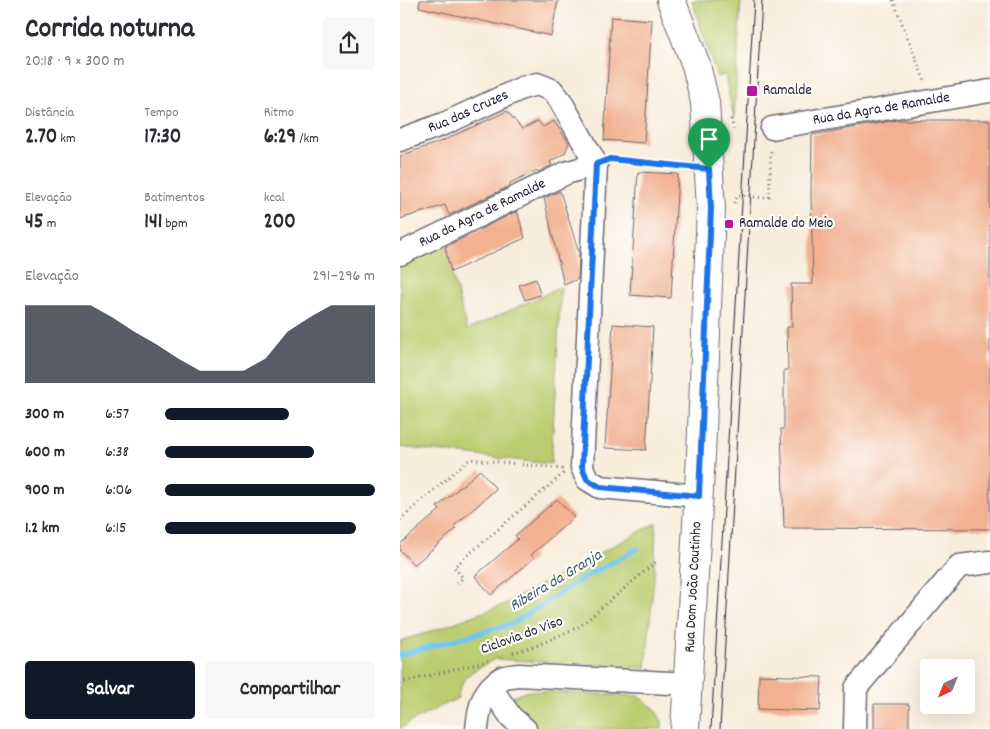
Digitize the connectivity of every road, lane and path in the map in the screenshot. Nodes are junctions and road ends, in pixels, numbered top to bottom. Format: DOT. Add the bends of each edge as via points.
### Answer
graph roads {
  1 [pos="671,0"];
  2 [pos="893,0"];
  3 [pos="990,91"];
  4 [pos="933,101"];
  5 [pos="772,128"];
  6 [pos="400,140"];
  7 [pos="771,157"];
  8 [pos="596,164"];
  9 [pos="709,169"];
  10 [pos="738,195"];
  11 [pos="400,254"];
  12 [pos="699,496"];
  13 [pos="400,520"];
  14 [pos="658,560"];
  15 [pos="990,562"];
  16 [pos="457,584"];
  17 [pos="511,654"];
  18 [pos="495,659"];
  19 [pos="400,683"];
  20 [pos="688,684"];
  21 [pos="491,688"];
  22 [pos="477,729"];
  23 [pos="525,729"];
  24 [pos="685,729"];
  25 [pos="855,729"];
  1 -- 9 [label="main road, Rua Dom João Coutinho" via="696,65 705,102"];
  2 -- 4 [label="path"];
  3 -- 4 [label="street, Rua da Agra de Ramalde"];
  4 -- 5 [label="street, Rua da Agra de Ramalde"];
  6 -- 8 [label="street, Rua das Cruzes" via="537,84 552,90 560,100"];
  7 -- 10 [label="path" via="768,197"];
  8 -- 9 [label="path" via="610,159"];
  8 -- 11 [label="street, Rua da Agra de Ramalde" via="566,173"];
  8 -- 12 [label="street" via="582,467 587,479 600,487"];
  9 -- 12 [label="main road, Rua Dom João Coutinho" via="711,209"];
  12 -- 20 [label="main road, Rua Dom João Coutinho"];
  13 -- 16 [label="path" via="467,461 568,470 454,567 463,578"];
  14 -- 17 [label="path, Ciclovia do Viso" via="580,626"];
  15 -- 25 [label="street" via="959,566 856,688"];
  18 -- 19 [label="path, Ciclovia do Viso"];
  20 -- 21 [label="street" via="518,675 502,678"];
  20 -- 24 [label="main road, Rua Dom João Coutinho"];
  21 -- 22 [label="street" via="480,703"];
  21 -- 23 [label="street" via="511,717"];
}
